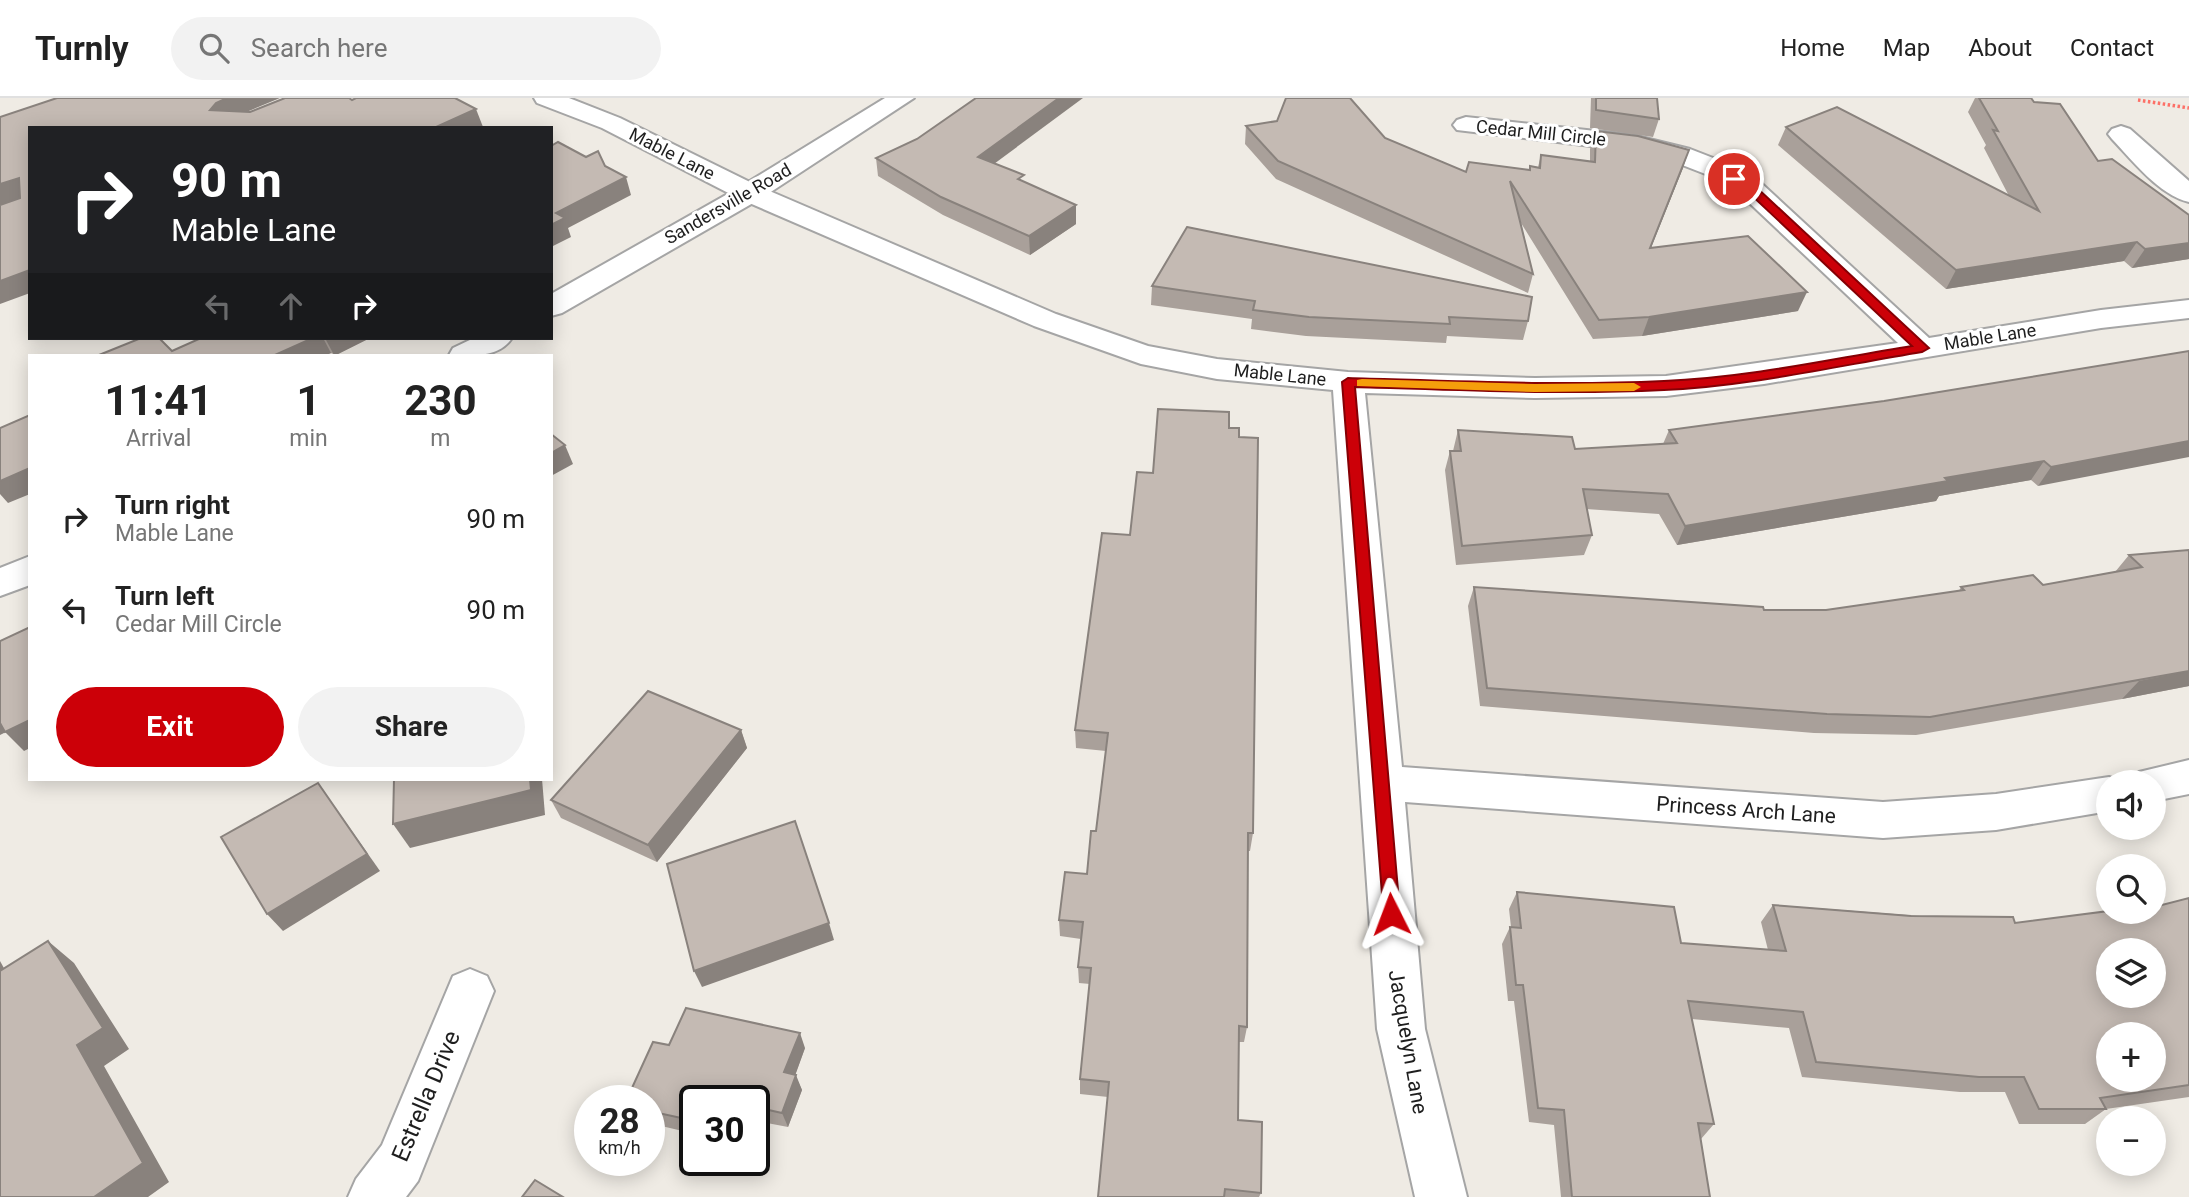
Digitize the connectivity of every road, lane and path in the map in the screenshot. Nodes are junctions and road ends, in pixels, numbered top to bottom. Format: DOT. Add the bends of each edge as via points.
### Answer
graph roads {
  1 [pos="547,98"];
  2 [pos="902,98"];
  3 [pos="2136,100"];
  4 [pos="2189,108"];
  5 [pos="1466,125"];
  6 [pos="2121,134"];
  7 [pos="750,193"];
  8 [pos="2189,194"];
  9 [pos="553,306"];
  10 [pos="2189,309"];
  11 [pos="493,340"];
  12 [pos="1922,348"];
  13 [pos="466,354"];
  14 [pos="1348,382"];
  15 [pos="28,570"];
  16 [pos="0,583"];
  17 [pos="2189,777"];
  18 [pos="2166,782"];
  19 [pos="1382,783"];
  20 [pos="2096,797"];
  21 [pos="470,990"];
  22 [pos="374,1197"];
  23 [pos="1441,1197"];
  1 -- 7 [label="street, Mable Lane" via="611,123"];
  2 -- 7 [label="street, Sandersville Road"];
  3 -- 4 [label="path"];
  5 -- 12 [label="street, Cedar Mill Circle" via="1633,143 1717,169 1751,188"];
  6 -- 8 [label="street"];
  7 -- 9 [label="street, Sandersville Road"];
  7 -- 14 [label="street, Mable Lane" via="1045,320 1141,354 1217,369"];
  10 -- 12 [label="street, Mable Lane"];
  11 -- 13 [label="street"];
  12 -- 14 [label="street, Mable Lane" via="1666,386 1535,388"];
  14 -- 19 [label="street, Jacquelyn Lane"];
  15 -- 16 [label="street"];
  17 -- 18 [label="street"];
  19 -- 20 [label="street, Princess Arch Lane" via="1883,820 1967,818"];
  19 -- 23 [label="street, Jacquelyn Lane" via="1401,1029"];
  21 -- 22 [label="street, Estrella Drive" via="400,1163"];
}
